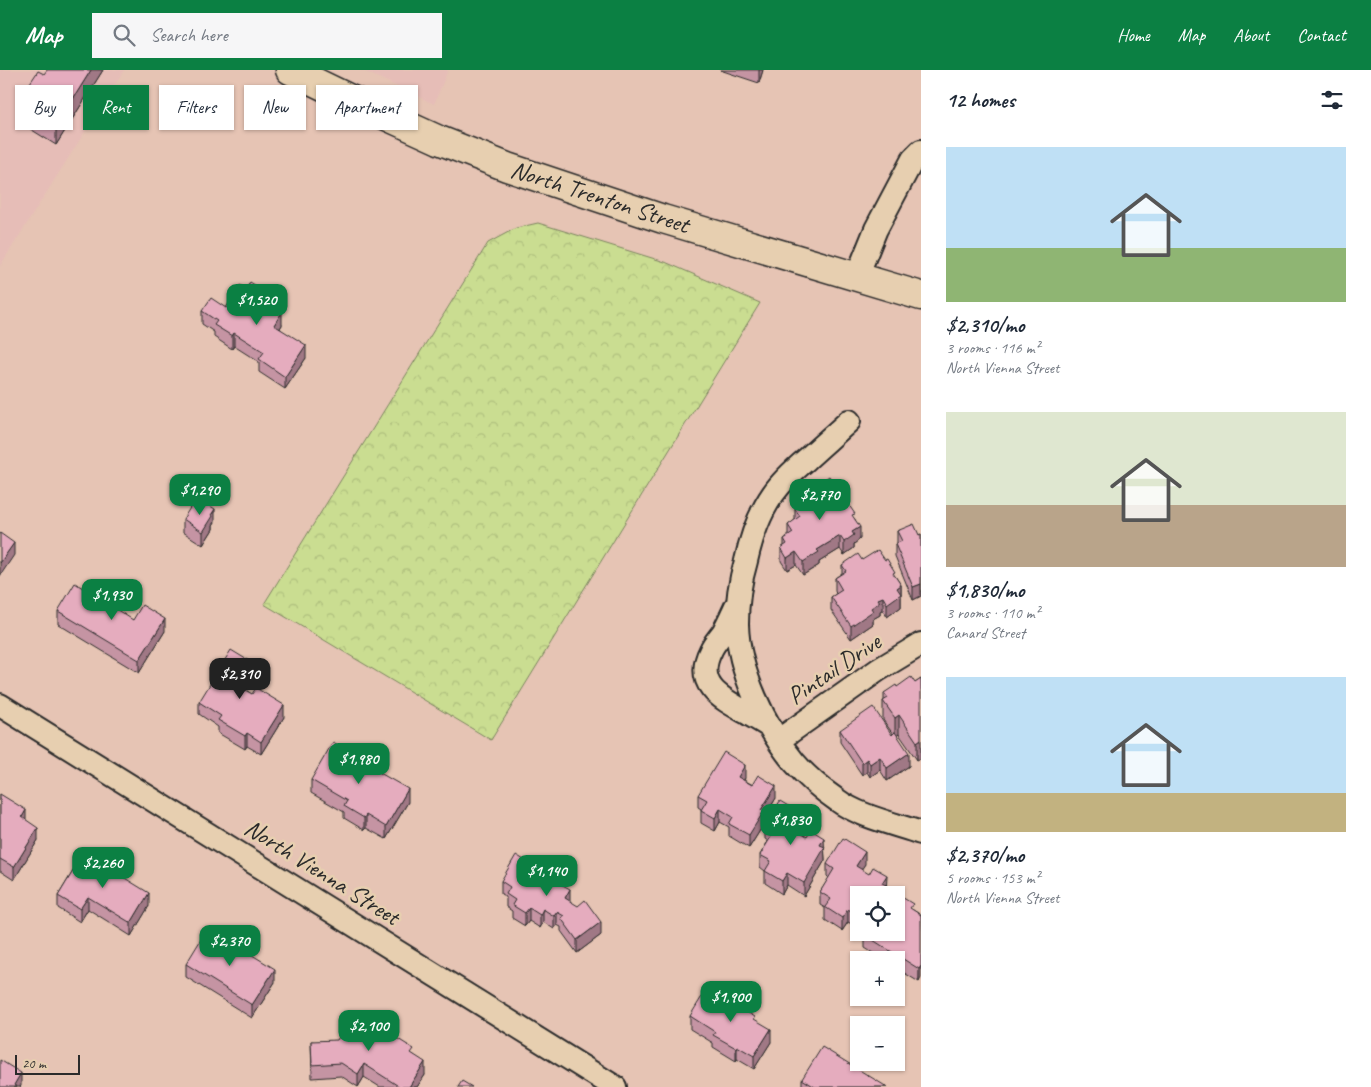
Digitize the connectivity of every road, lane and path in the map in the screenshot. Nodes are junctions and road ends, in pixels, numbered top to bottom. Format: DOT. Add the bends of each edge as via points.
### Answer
graph roads {
  1 [pos="290,70"];
  2 [pos="921,152"];
  3 [pos="857,276"];
  4 [pos="921,296"];
  5 [pos="849,421"];
  6 [pos="738,601"];
  7 [pos="921,644"];
  8 [pos="0,704"];
  9 [pos="775,733"];
  10 [pos="921,833"];
  11 [pos="615,1087"];
  1 -- 3 [label="highway, North Trenton Street" via="439,140 507,167 663,219"];
  2 -- 3 [label="street" via="913,159 876,229"];
  3 -- 4 [label="highway, North Trenton Street"];
  5 -- 6 [label="street" via="787,477 772,495 750,543"];
  6 -- 9 [label="street" via="737,625 744,664 757,701"];
  6 -- 9 [label="street" via="710,651 706,662 707,678 723,700"];
  7 -- 9 [label="street, Pintail Drive"];
  8 -- 11 [label="street, North Vienna Street"];
  9 -- 10 [label="street" via="794,762 838,801 862,813"];
}
